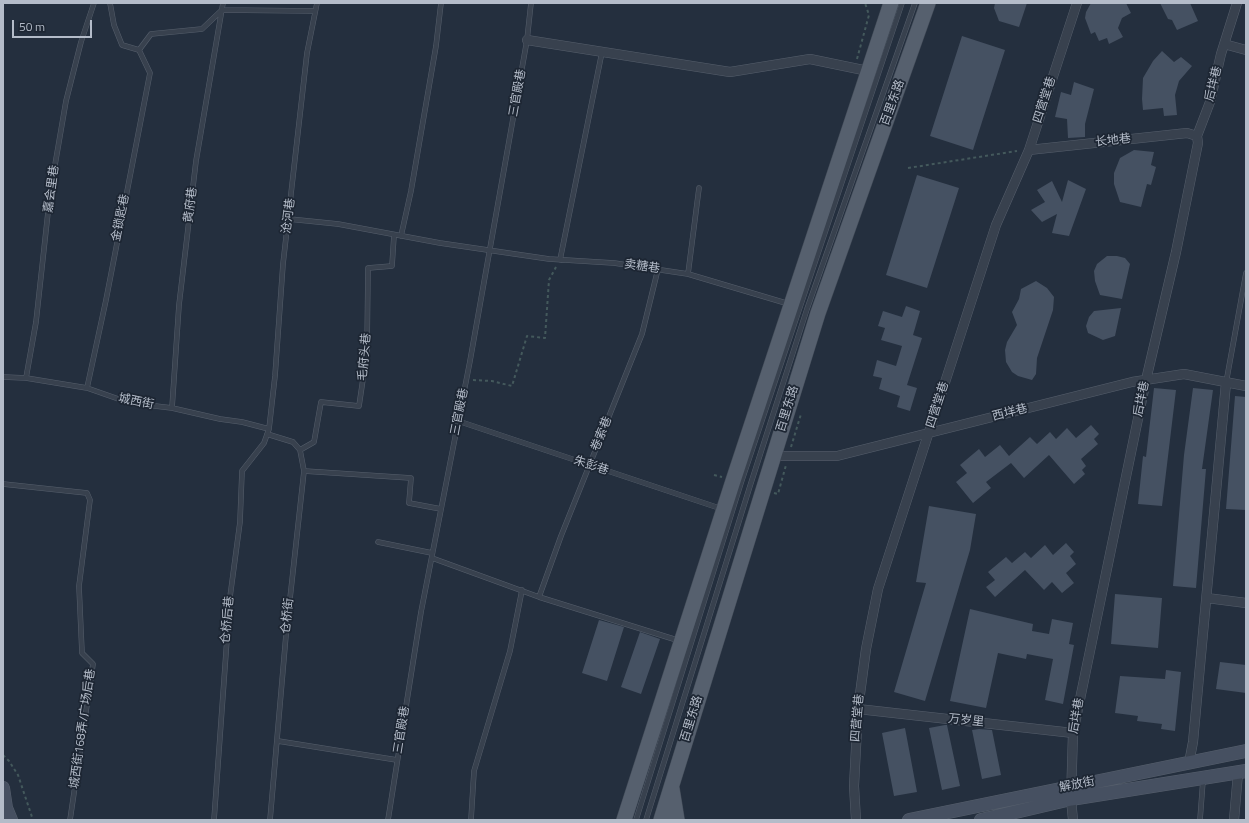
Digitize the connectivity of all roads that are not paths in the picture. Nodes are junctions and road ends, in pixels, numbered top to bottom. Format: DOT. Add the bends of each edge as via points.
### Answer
graph roads {
  1 [pos="94,3"];
  2 [pos="110,3"];
  3 [pos="223,3"];
  4 [pos="317,3"];
  5 [pos="441,3"];
  6 [pos="531,3"];
  7 [pos="891,3"];
  8 [pos="902,3"];
  9 [pos="915,3"];
  10 [pos="928,3"];
  11 [pos="1077,3"];
  12 [pos="1237,3"];
  13 [pos="222,10"];
  14 [pos="315,11"];
  15 [pos="527,40"];
  16 [pos="1224,44"];
  17 [pos="139,50"];
  18 [pos="1246,50"];
  19 [pos="602,52"];
  20 [pos="861,70"];
  21 [pos="1197,136"];
  22 [pos="1029,150"];
  23 [pos="699,188"];
  24 [pos="289,219"];
  25 [pos="394,235"];
  26 [pos="401,236"];
  27 [pos="490,250"];
  28 [pos="560,260"];
  29 [pos="658,269"];
  30 [pos="1246,273"];
  31 [pos="688,274"];
  32 [pos="791,304"];
  33 [pos="3,376"];
  34 [pos="26,378"];
  35 [pos="1146,380"];
  36 [pos="1226,383"];
  37 [pos="1246,386"];
  38 [pos="87,388"];
  39 [pos="172,408"];
  40 [pos="458,421"];
  41 [pos="268,432"];
  42 [pos="929,434"];
  43 [pos="300,450"];
  44 [pos="774,456"];
  45 [pos="589,465"];
  46 [pos="304,471"];
  47 [pos="3,484"];
  48 [pos="441,509"];
  49 [pos="723,509"];
  50 [pos="378,542"];
  51 [pos="432,555"];
  52 [pos="522,590"];
  53 [pos="539,597"];
  54 [pos="1207,598"];
  55 [pos="1246,603"];
  56 [pos="681,641"];
  57 [pos="858,709"];
  58 [pos="1073,733"];
  59 [pos="278,741"];
  60 [pos="1246,751"];
  61 [pos="397,760"];
  62 [pos="1189,763"];
  63 [pos="1242,772"];
  64 [pos="1204,778"];
  65 [pos="3,788"];
  66 [pos="671,788"];
  67 [pos="1072,793"];
  68 [pos="4,811"];
  69 [pos="11,820"];
  70 [pos="70,820"];
  71 [pos="214,820"];
  72 [pos="270,820"];
  73 [pos="388,820"];
  74 [pos="471,820"];
  75 [pos="624,820"];
  76 [pos="636,820"];
  77 [pos="646,820"];
  78 [pos="661,820"];
  79 [pos="677,820"];
  80 [pos="856,820"];
  81 [pos="909,820"];
  82 [pos="980,820"];
  83 [pos="1073,820"];
  84 [pos="1200,820"];
  85 [pos="1234,820"];
  1 -- 34 [label="lane, 嘉会里巷" via="66,101 50,194 36,322"];
  2 -- 17 [label="lane" via="114,25 122,45"];
  3 -- 13 [label="lane, 黄府巷"];
  4 -- 14 [label="lane, 沧河巷"];
  5 -- 26 [label="lane" via="436,46"];
  6 -- 15 [label="lane, 三官殿巷"];
  7 -- 20 [label="main road"];
  8 -- 76 [label="lane" via="741,483"];
  9 -- 77 [label="lane" via="805,317"];
  10 -- 44 [label="main road, 百里东路" via="818,313"];
  11 -- 22 [label="street, 四营堂巷"];
  12 -- 16 [label="street, 后垟巷"];
  13 -- 14 [label="lane"];
  13 -- 17 [label="lane" via="202,30 151,34"];
  13 -- 39 [label="lane, 黄府巷" via="196,161 179,304"];
  14 -- 24 [label="lane, 沧河巷" via="307,53"];
  15 -- 19 [label="street"];
  15 -- 27 [label="lane, 三官殿巷"];
  16 -- 18 [label="street"];
  16 -- 21 [label="street, 后垟巷" via="1210,102"];
  17 -- 38 [label="lane, 金锁匙巷" via="150,73"];
  19 -- 20 [label="street" via="730,72 810,59"];
  19 -- 28 [label="lane"];
  20 -- 32 [label="main road"];
  21 -- 22 [label="street, 长地巷" via="1187,133"];
  21 -- 35 [label="street, 后垟巷" via="1198,143 1176,252"];
  22 -- 42 [label="street, 四营堂巷" via="996,225"];
  23 -- 31 [label="lane"];
  24 -- 25 [label="lane, 卖糖巷" via="338,224"];
  24 -- 41 [label="lane, 沧河巷"];
  25 -- 26 [label="lane, 卖糖巷"];
  25 -- 43 [label="lane, 毛府头巷" via="392,266 368,268 367,352 359,406 321,402 314,442"];
  26 -- 27 [label="lane, 卖糖巷"];
  27 -- 28 [label="lane, 卖糖巷"];
  27 -- 40 [label="lane, 三官殿巷"];
  28 -- 29 [label="lane, 卖糖巷"];
  29 -- 31 [label="lane, 卖糖巷"];
  29 -- 45 [label="lane, 卷索巷" via="642,334"];
  30 -- 36 [label="lane"];
  31 -- 32 [label="lane, 卖糖巷"];
  32 -- 49 [label="main road"];
  33 -- 34 [label="lane, 城西街"];
  34 -- 38 [label="lane, 城西街"];
  35 -- 36 [label="street, 西垟巷" via="1184,374"];
  35 -- 42 [label="street, 西垟巷"];
  35 -- 58 [label="street, 后垟巷"];
  36 -- 37 [label="street, 西垟巷"];
  36 -- 54 [label="street"];
  38 -- 39 [label="lane, 城西街" via="130,403"];
  39 -- 41 [label="lane, 城西街" via="242,422"];
  40 -- 45 [label="lane, 朱彭巷"];
  40 -- 48 [label="lane, 三官殿巷"];
  41 -- 43 [label="lane" via="293,442"];
  41 -- 71 [label="lane, 仓桥后巷" via="264,443 242,471 240,522 230,597"];
  42 -- 44 [label="street, 西垟巷" via="837,456"];
  42 -- 57 [label="street, 四营堂巷" via="878,589"];
  43 -- 46 [label="lane, 仓桥街"];
  44 -- 66 [label="main road, 百里东路"];
  45 -- 49 [label="lane, 朱彭巷"];
  45 -- 53 [label="lane, 卷索巷"];
  46 -- 48 [label="lane" via="411,478 408,504"];
  46 -- 59 [label="lane, 仓桥街" via="286,635"];
  47 -- 70 [label="lane, 城西街168弄/广场后巷" via="87,492 90,500 79,586 82,653 94,664"];
  48 -- 51 [label="lane, 三官殿巷"];
  49 -- 56 [label="main road"];
  50 -- 51 [label="lane"];
  51 -- 52 [label="lane"];
  51 -- 61 [label="lane, 三官殿巷"];
  52 -- 53 [label="lane"];
  52 -- 74 [label="lane" via="510,651 474,771"];
  53 -- 56 [label="lane"];
  54 -- 55 [label="street"];
  54 -- 62 [label="street"];
  56 -- 75 [label="main road"];
  57 -- 58 [label="street, 万岁里"];
  57 -- 80 [label="street, 四营堂巷" via="854,786"];
  58 -- 67 [label="street, 后垟巷"];
  59 -- 61 [label="lane"];
  59 -- 72 [label="lane, 仓桥街"];
  60 -- 62 [label="main road, 解放街"];
  61 -- 73 [label="lane, 三官殿巷"];
  62 -- 67 [label="main road, 解放街"];
  63 -- 64 [label="main road, 解放街"];
  63 -- 85 [label="street"];
  64 -- 67 [label="main road, 解放街"];
  64 -- 84 [label="lane"];
  65 -- 68 [label="main road"];
  66 -- 78 [label="main road, 百里东路"];
  66 -- 79 [label="main road"];
  67 -- 81 [label="main road, 解放街"];
  67 -- 82 [label="main road, 解放街"];
  67 -- 83 [label="street, 后垟巷"];
  68 -- 69 [label="main road"];
}
